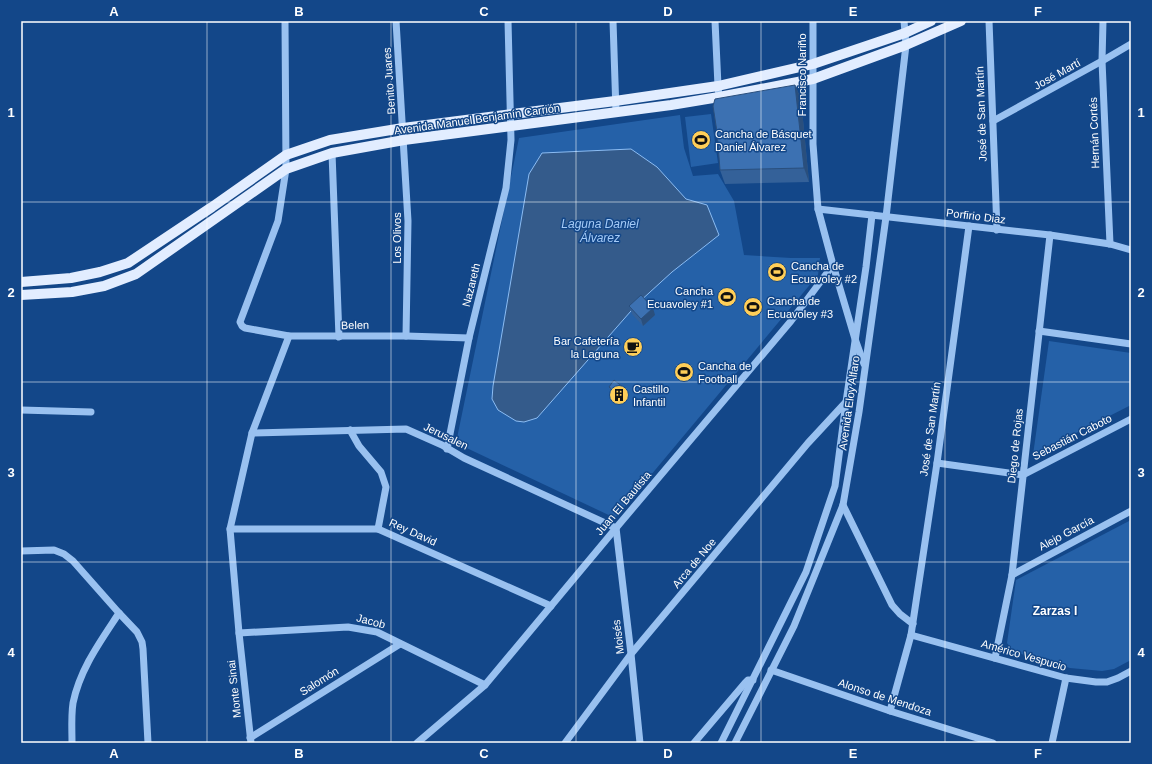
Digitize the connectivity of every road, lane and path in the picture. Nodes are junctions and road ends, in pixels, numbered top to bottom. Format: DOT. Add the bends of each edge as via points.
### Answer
graph roads {
  1 [pos="285,21"];
  2 [pos="396,21"];
  3 [pos="508,21"];
  4 [pos="613,21"];
  5 [pos="715,21"];
  6 [pos="813,21"];
  7 [pos="904,21"];
  8 [pos="931,21"];
  9 [pos="962,21"];
  10 [pos="989,21"];
  11 [pos="1103,21"];
  12 [pos="905,33"];
  13 [pos="1131,44"];
  14 [pos="906,45"];
  15 [pos="1102,61"];
  16 [pos="813,64"];
  17 [pos="813,79"];
  18 [pos="718,86"];
  19 [pos="719,97"];
  20 [pos="615,101"];
  21 [pos="616,112"];
  22 [pos="510,114"];
  23 [pos="993,121"];
  24 [pos="511,126"];
  25 [pos="403,128"];
  26 [pos="404,140"];
  27 [pos="332,153"];
  28 [pos="286,155"];
  29 [pos="286,170"];
  30 [pos="818,209"];
  31 [pos="872,215"];
  32 [pos="886,216"];
  33 [pos="970,226"];
  34 [pos="997,230"];
  35 [pos="1050,235"];
  36 [pos="1110,244"];
  37 [pos="1131,250"];
  38 [pos="833,265"];
  39 [pos="21,282"];
  40 [pos="21,295"];
  41 [pos="1039,331"];
  42 [pos="288,336"];
  43 [pos="406,336"];
  44 [pos="339,337"];
  45 [pos="469,338"];
  46 [pos="855,339"];
  47 [pos="1131,344"];
  48 [pos="865,366"];
  49 [pos="846,402"];
  50 [pos="21,410"];
  51 [pos="91,412"];
  52 [pos="1131,419"];
  53 [pos="350,430"];
  54 [pos="252,433"];
  55 [pos="447,449"];
  56 [pos="937,463"];
  57 [pos="1022,475"];
  58 [pos="844,505"];
  59 [pos="1131,511"];
  60 [pos="378,528"];
  61 [pos="616,528"];
  62 [pos="230,529"];
  63 [pos="21,551"];
  64 [pos="1012,574"];
  65 [pos="551,606"];
  66 [pos="119,613"];
  67 [pos="913,624"];
  68 [pos="239,633"];
  69 [pos="911,635"];
  70 [pos="400,644"];
  71 [pos="631,654"];
  72 [pos="995,658"];
  73 [pos="771,670"];
  74 [pos="1131,671"];
  75 [pos="1066,678"];
  76 [pos="753,680"];
  77 [pos="764,684"];
  78 [pos="486,685"];
  79 [pos="890,711"];
  80 [pos="250,740"];
  81 [pos="72,743"];
  82 [pos="148,743"];
  83 [pos="417,743"];
  84 [pos="565,743"];
  85 [pos="640,743"];
  86 [pos="694,743"];
  87 [pos="721,743"];
  88 [pos="735,743"];
  89 [pos="994,743"];
  90 [pos="1052,743"];
  1 -- 28 [label="street"];
  2 -- 25 [label="street, Benito Juares"];
  3 -- 22 [label="street, Nazareth"];
  4 -- 20 [label="street"];
  5 -- 18 [label="street"];
  6 -- 16 [label="street, Francisco Nariño"];
  7 -- 12 [label="street, Avenida Eloy Alfaro"];
  8 -- 12 [label="main road, Avenida Manuel Benjamín Carrión"];
  9 -- 14 [label="main road, Avenida Manuel Benjamín Carrión"];
  10 -- 23 [label="street, José de San Martín"];
  11 -- 15 [label="street, Hernán Cortés"];
  12 -- 14 [label="street, Avenida Eloy Alfaro"];
  12 -- 16 [label="main road, Avenida Manuel Benjamín Carrión"];
  13 -- 15 [label="street, José Martí"];
  14 -- 17 [label="main road, Avenida Manuel Benjamín Carrión"];
  14 -- 32 [label="street, Avenida Eloy Alfaro"];
  15 -- 23 [label="street, José Martí"];
  15 -- 36 [label="street, Hernán Cortés"];
  16 -- 17 [label="street, Francisco Nariño"];
  16 -- 18 [label="main road, Avenida Manuel Benjamín Carrión"];
  17 -- 19 [label="main road, Avenida Manuel Benjamín Carrión"];
  17 -- 30 [label="street, Francisco Nariño" via="813,144"];
  18 -- 19 [label="street"];
  18 -- 20 [label="main road, Avenida Manuel Benjamín Carrión"];
  19 -- 21 [label="main road, Avenida Manuel Benjamín Carrión"];
  20 -- 21 [label="street"];
  20 -- 22 [label="main road, Avenida Manuel Benjamín Carrión"];
  21 -- 24 [label="main road, Avenida Manuel Benjamín Carrión"];
  22 -- 24 [label="street, Nazareth"];
  22 -- 25 [label="main road, Avenida Manuel Benjamín Carrión"];
  23 -- 34 [label="street, José de San Martín"];
  24 -- 26 [label="main road, Avenida Manuel Benjamín Carrión"];
  24 -- 45 [label="street, Nazareth" via="506,188"];
  25 -- 26 [label="street, Benito Juares"];
  25 -- 28 [label="main road, Avenida Manuel Benjamín Carrión" via="330,140"];
  26 -- 27 [label="main road, Avenida Manuel Benjamín Carrión"];
  26 -- 43 [label="street, Los Olivos" via="408,221"];
  27 -- 29 [label="main road, Avenida Manuel Benjamín Carrión"];
  27 -- 44 [label="street"];
  28 -- 29 [label="street"];
  28 -- 39 [label="main road, Avenida Manuel Benjamín Carrión" via="128,263 71,278"];
  29 -- 40 [label="main road, Avenida Manuel Benjamín Carrión" via="136,274 104,286 72,292"];
  29 -- 42 [label="street, Belen" via="278,221 240,322 245,328"];
  30 -- 31 [label="street, Porfirio Diaz"];
  30 -- 38 [label="street, Francisco Nariño"];
  31 -- 32 [label="street, Porfirio Diaz"];
  31 -- 46 [label="street, Avenida Eloy Alfaro"];
  32 -- 33 [label="street, Porfirio Diaz"];
  32 -- 48 [label="street, Avenida Eloy Alfaro"];
  33 -- 34 [label="street, Porfirio Diaz"];
  33 -- 56 [label="street, José de San Martín"];
  34 -- 35 [label="street, Porfirio Diaz"];
  35 -- 36 [label="street, Porfirio Diaz"];
  35 -- 41 [label="street, Diego de Rojas"];
  36 -- 37 [label="street, Porfirio Diaz"];
  38 -- 46 [label="street, Francisco Nariño"];
  38 -- 61 [label="street, Juan El Bautista" via="791,321"];
  41 -- 47 [label="street"];
  41 -- 57 [label="street, Diego de Rojas"];
  42 -- 44 [label="street, Belen"];
  42 -- 54 [label="street, Monte Sinai"];
  43 -- 44 [label="street, Belen"];
  43 -- 45 [label="street, Belen"];
  45 -- 55 [label="street, Nazareth"];
  46 -- 48 [label="street, Francisco Nariño"];
  46 -- 49 [label="street, Avenida Eloy Alfaro"];
  48 -- 58 [label="street, Avenida Eloy Alfaro"];
  49 -- 71 [label="street, Arca de Noe" via="808,443"];
  49 -- 76 [label="street, Avenida Eloy Alfaro" via="835,486 806,572"];
  50 -- 51 [label="street"];
  52 -- 57 [label="street, Sebastián Caboto"];
  53 -- 54 [label="street, Jerusalen"];
  53 -- 55 [label="street, Jerusalen" via="406,429"];
  53 -- 60 [label="street" via="359,446 381,472 386,487"];
  54 -- 62 [label="street, Monte Sinai"];
  55 -- 61 [label="street, Jerusalen"];
  56 -- 57 [label="street"];
  56 -- 67 [label="street, José de San Martín"];
  57 -- 64 [label="street, Diego de Rojas"];
  58 -- 67 [label="street" via="892,605"];
  58 -- 73 [label="street, Avenida Eloy Alfaro" via="794,626"];
  59 -- 64 [label="street, Alejo García"];
  60 -- 62 [label="street, Rey David"];
  60 -- 65 [label="street, Rey David"];
  61 -- 65 [label="street, Juan El Bautista"];
  61 -- 71 [label="street, Moisés"];
  62 -- 68 [label="street, Monte Sinai"];
  63 -- 66 [label="street" via="54,550 64,554"];
  64 -- 72 [label="street, Diego de Rojas"];
  65 -- 78 [label="street, Juan El Bautista"];
  66 -- 81 [label="street" via="93,653 80,680 73,704"];
  66 -- 82 [label="street" via="137,632 142,642"];
  67 -- 69 [label="street, José de San Martín"];
  68 -- 70 [label="street, Jacob" via="348,627 377,632"];
  68 -- 80 [label="street, Monte Sinai"];
  69 -- 72 [label="street, Américo Vespucio"];
  69 -- 79 [label="street, José de San Martín"];
  70 -- 78 [label="street, Jacob"];
  70 -- 80 [label="street, Salomón"];
  71 -- 84 [label="street, Arca de Noe"];
  71 -- 85 [label="street, Moisés"];
  72 -- 75 [label="street, Américo Vespucio"];
  73 -- 77 [label="street, Avenida Eloy Alfaro"];
  73 -- 79 [label="street, Alonso de Mendoza"];
  74 -- 75 [label="street, Américo Vespucio" via="1107,682"];
  75 -- 90 [label="street"];
  76 -- 77 [label="street"];
  76 -- 86 [label="street" via="745,683"];
  76 -- 87 [label="street, Avenida Eloy Alfaro"];
  77 -- 88 [label="street, Avenida Eloy Alfaro"];
  78 -- 83 [label="street, Juan El Bautista"];
  79 -- 89 [label="street, Alonso de Mendoza"];
}
